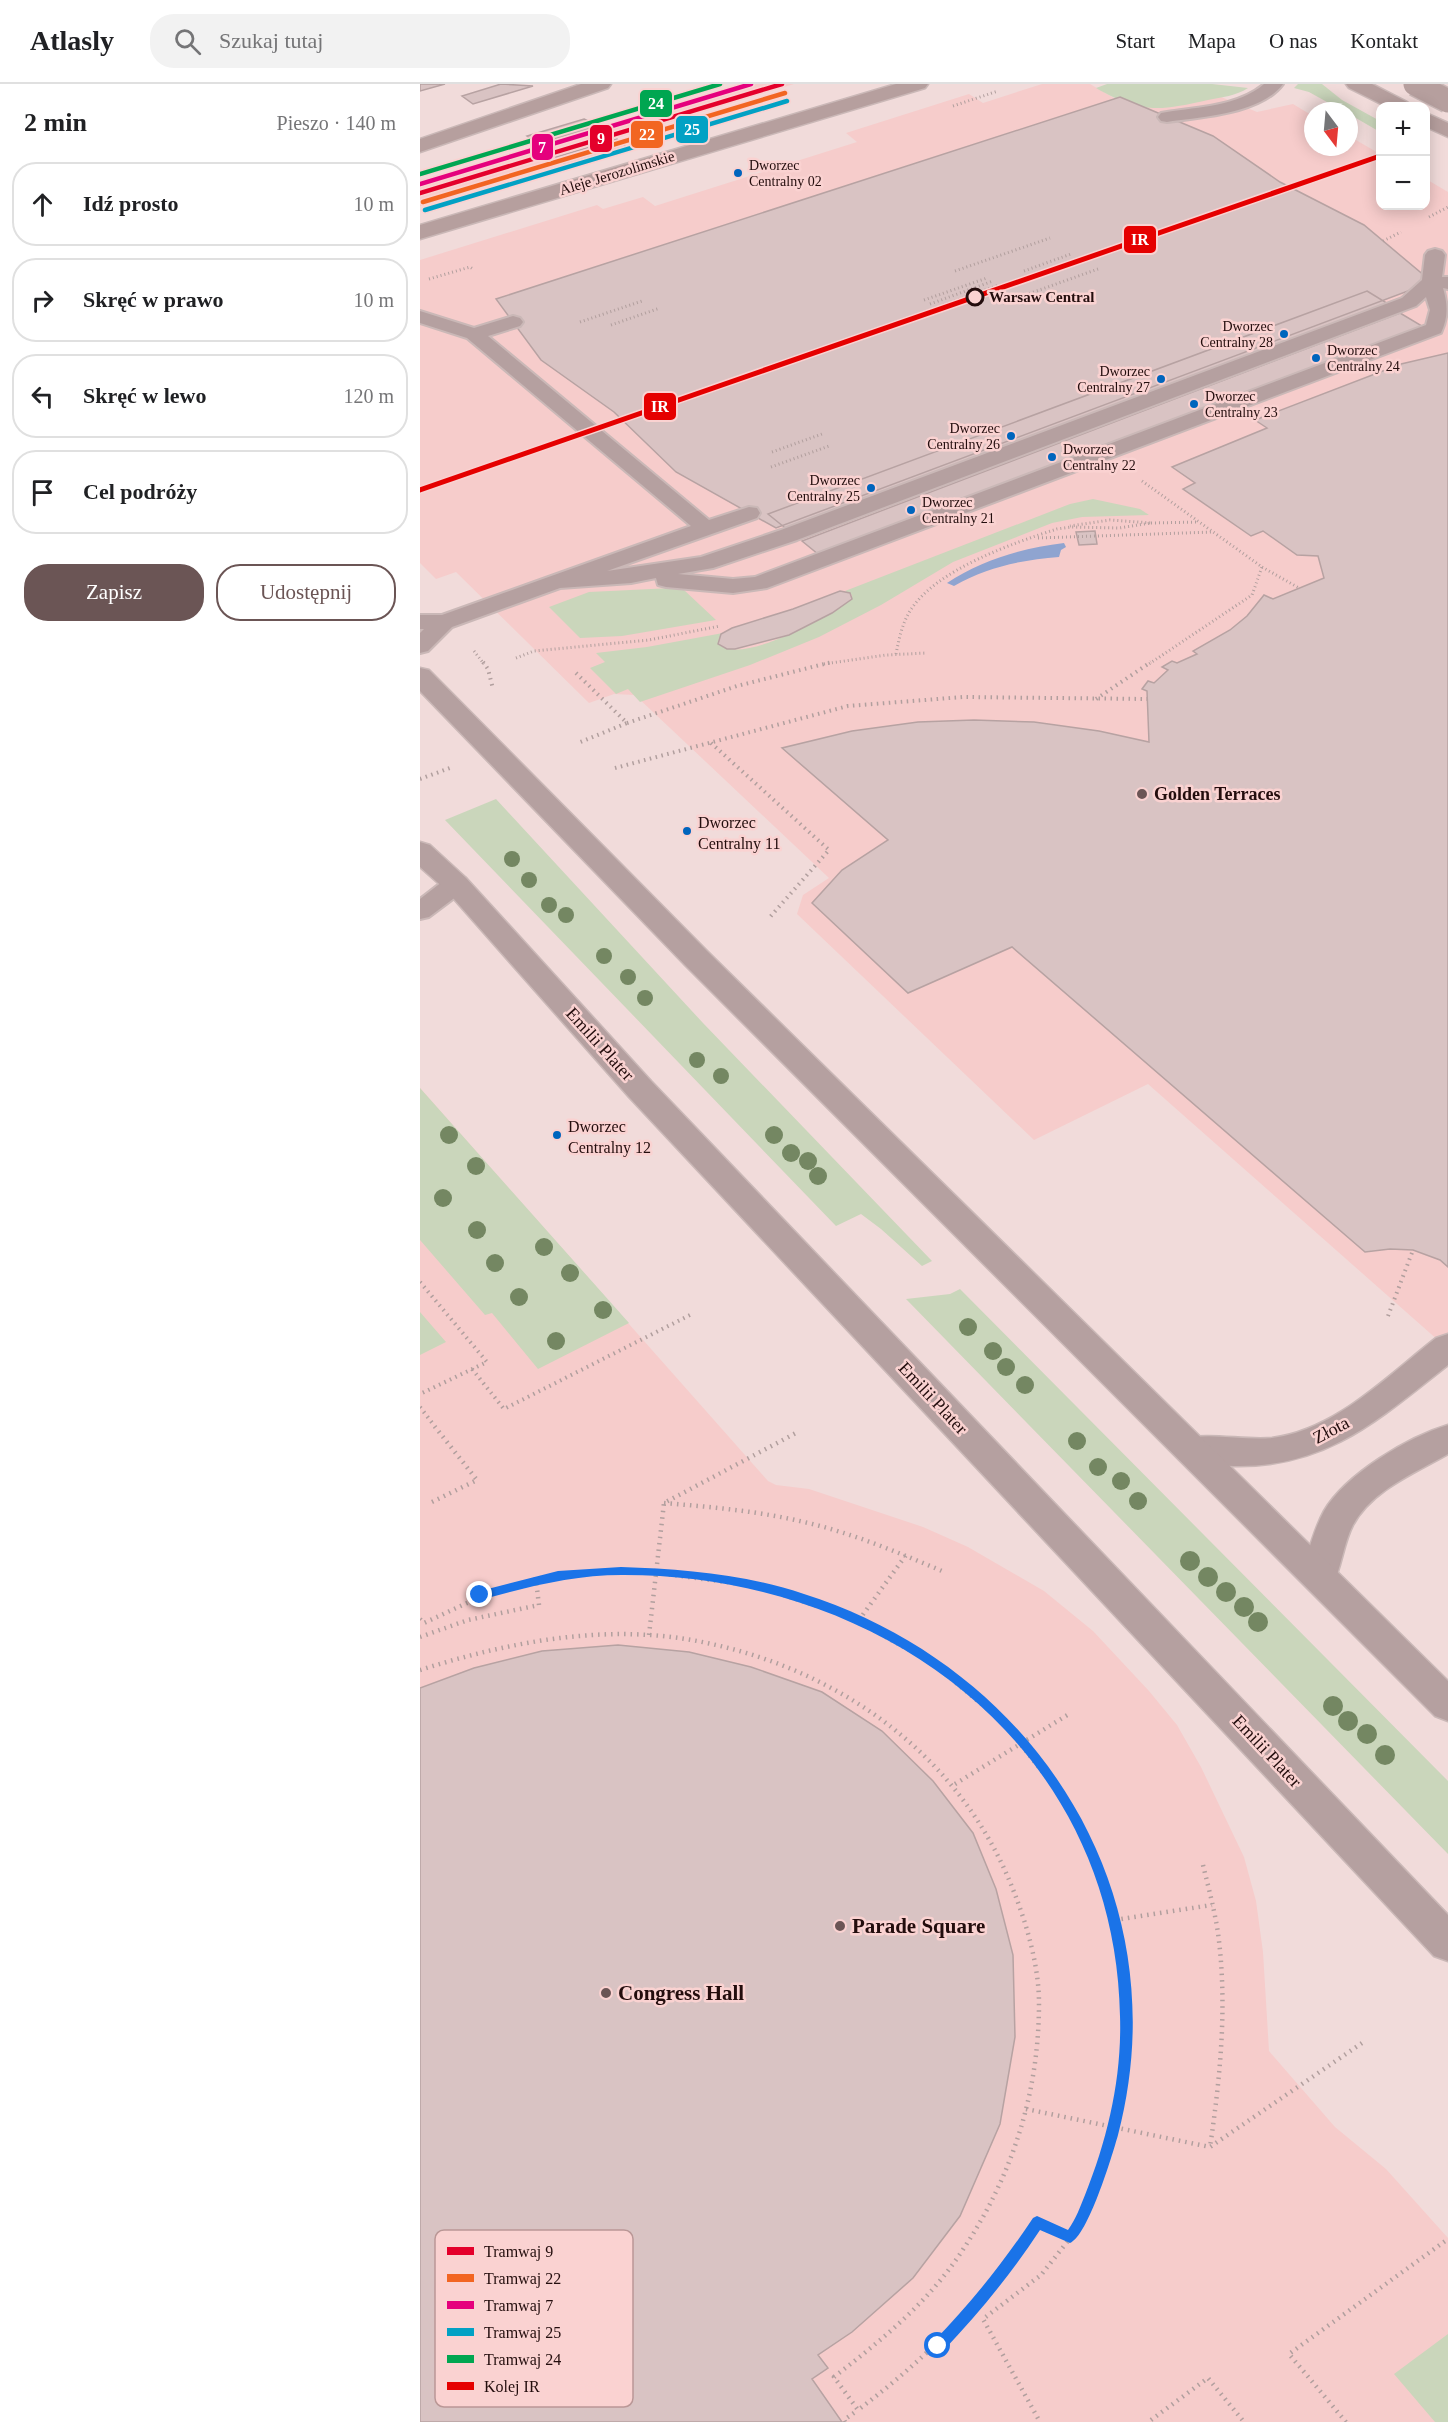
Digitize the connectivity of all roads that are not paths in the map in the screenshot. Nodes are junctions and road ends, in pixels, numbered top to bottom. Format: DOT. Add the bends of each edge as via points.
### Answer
graph roads {
  1 [pos="601,84"];
  2 [pos="918,84"];
  3 [pos="1274,84"];
  4 [pos="1356,84"];
  5 [pos="1415,84"];
  6 [pos="1448,101"];
  7 [pos="1392,102"];
  8 [pos="1167,117"];
  9 [pos="1430,122"];
  10 [pos="1448,131"];
  11 [pos="420,147"];
  12 [pos="420,232"];
  13 [pos="1442,249"];
  14 [pos="1413,266"];
  15 [pos="1440,283"];
  16 [pos="432,300"];
  17 [pos="420,317"];
  18 [pos="513,322"];
  19 [pos="474,334"];
  20 [pos="749,513"];
  21 [pos="707,529"];
  22 [pos="631,576"];
  23 [pos="553,582"];
  24 [pos="420,622"];
  25 [pos="444,622"];
  26 [pos="420,646"];
  27 [pos="420,676"];
  28 [pos="420,851"];
  29 [pos="456,884"];
  30 [pos="420,892"];
  31 [pos="420,911"];
  32 [pos="1448,1347"];
  33 [pos="1448,1438"];
  34 [pos="1192,1450"];
  35 [pos="1319,1576"];
  36 [pos="1448,1705"];
  37 [pos="1448,1943"];
  1 -- 11 [label="main road"];
  2 -- 12 [label="main road, Aleje Jerozolimskie"];
  3 -- 8 [label="lane" via="1245,102"];
  4 -- 7 [label="main road"];
  5 -- 6 [label="main road, bridge"];
  9 -- 10 [label="main road"];
  13 -- 14 [label="lane"];
  13 -- 15 [label="lane"];
  15 -- 22 [label="lane" via="1409,302 800,531 705,563"];
  15 -- 22 [label="lane" via="1444,313 1434,329 759,583 733,586"];
  16 -- 19 [label="lane" via="472,323"];
  17 -- 19 [label="lane"];
  18 -- 19 [label="lane"];
  19 -- 21 [label="lane"];
  20 -- 21 [label="lane"];
  21 -- 23 [label="lane"];
  22 -- 23 [label="lane"];
  23 -- 25 [label="lane"];
  24 -- 25 [label="lane"];
  25 -- 26 [label="lane"];
  27 -- 34 [label="street" via="696,958"];
  28 -- 29 [label="street, Emilii Plater"];
  29 -- 30 [label="lane"];
  29 -- 31 [label="lane"];
  29 -- 37 [label="street, Emilii Plater" via="640,1089"];
  32 -- 34 [label="street, Złota" via="1377,1405 1323,1437 1269,1451"];
  33 -- 35 [label="street" via="1372,1482 1351,1500 1337,1521"];
  34 -- 35 [label="street"];
  35 -- 36 [label="street"];
}
